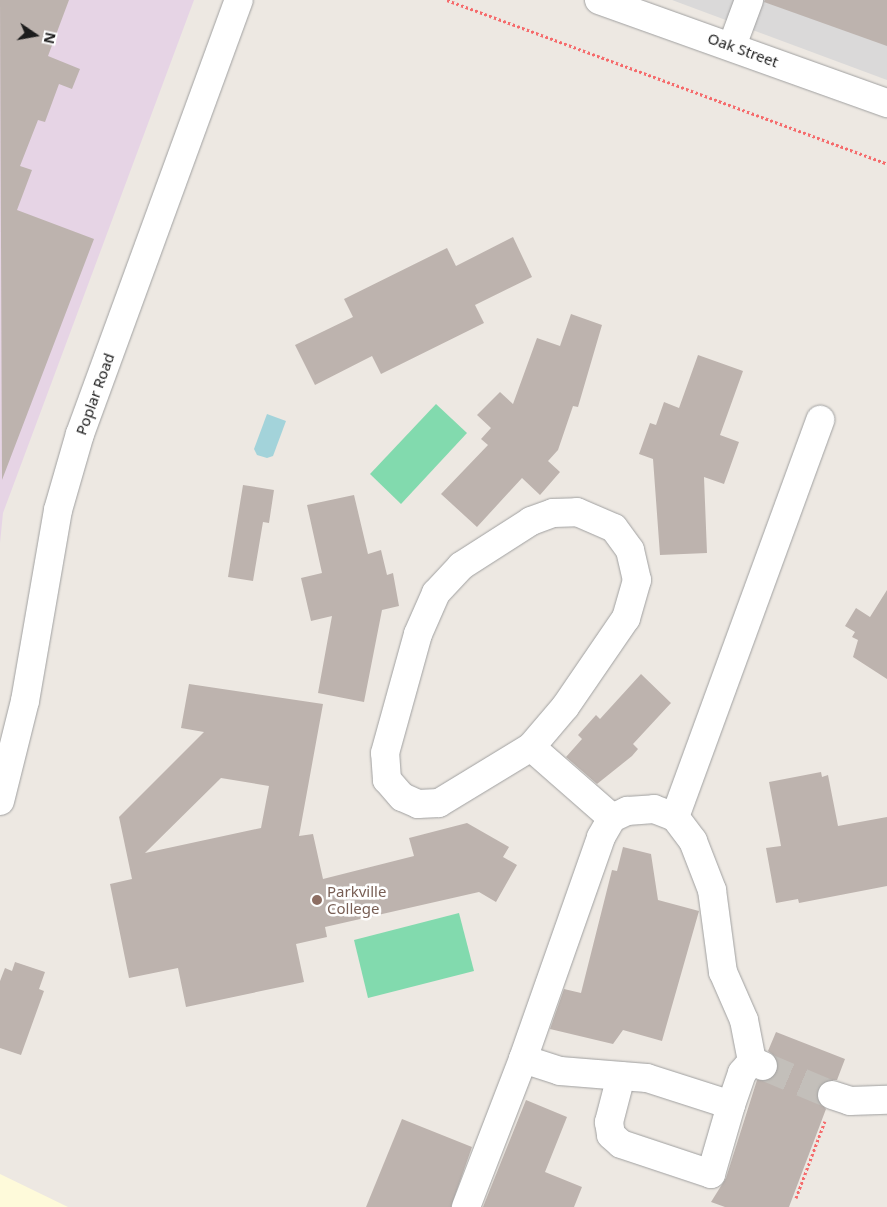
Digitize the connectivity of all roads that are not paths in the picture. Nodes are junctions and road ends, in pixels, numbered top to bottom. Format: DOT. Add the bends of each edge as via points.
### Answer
graph roads {
  1 [pos="239,0"];
  2 [pos="599,0"];
  3 [pos="749,0"];
  4 [pos="732,46"];
  5 [pos="887,103"];
  6 [pos="820,420"];
  7 [pos="531,747"];
  8 [pos="0,802"];
  9 [pos="675,817"];
  10 [pos="612,818"];
  11 [pos="523,1059"];
  12 [pos="621,1076"];
  13 [pos="887,1100"];
  14 [pos="731,1105"];
  15 [pos="830,1106"];
  16 [pos="466,1207"];
  1 -- 8 [label="street, Poplar Road" via="80,434 58,510 25,701"];
  2 -- 4 [label="street, Oak Street"];
  3 -- 4 [label="street"];
  4 -- 5 [label="street, Oak Street"];
  6 -- 9 [label="street"];
  7 -- 7 [label="street" via="430,805 402,797 387,780 384,766 418,634 445,580 532,521 553,513 577,512 600,519 623,538 635,566 636,593 626,618 603,653 547,732"];
  7 -- 10 [label="street"];
  9 -- 10 [label="street" via="654,809 641,809"];
  9 -- 14 [label="street" via="705,863 712,890 718,955 744,1020 757,1064 742,1073"];
  10 -- 11 [label="street" via="601,837"];
  11 -- 12 [label="street" via="560,1071"];
  11 -- 16 [label="street"];
  12 -- 14 [label="street" via="647,1078"];
  12 -- 14 [label="street" via="609,1122 611,1135 621,1144 711,1174"];
  13 -- 15 [label="street" via="850,1101"];
}
